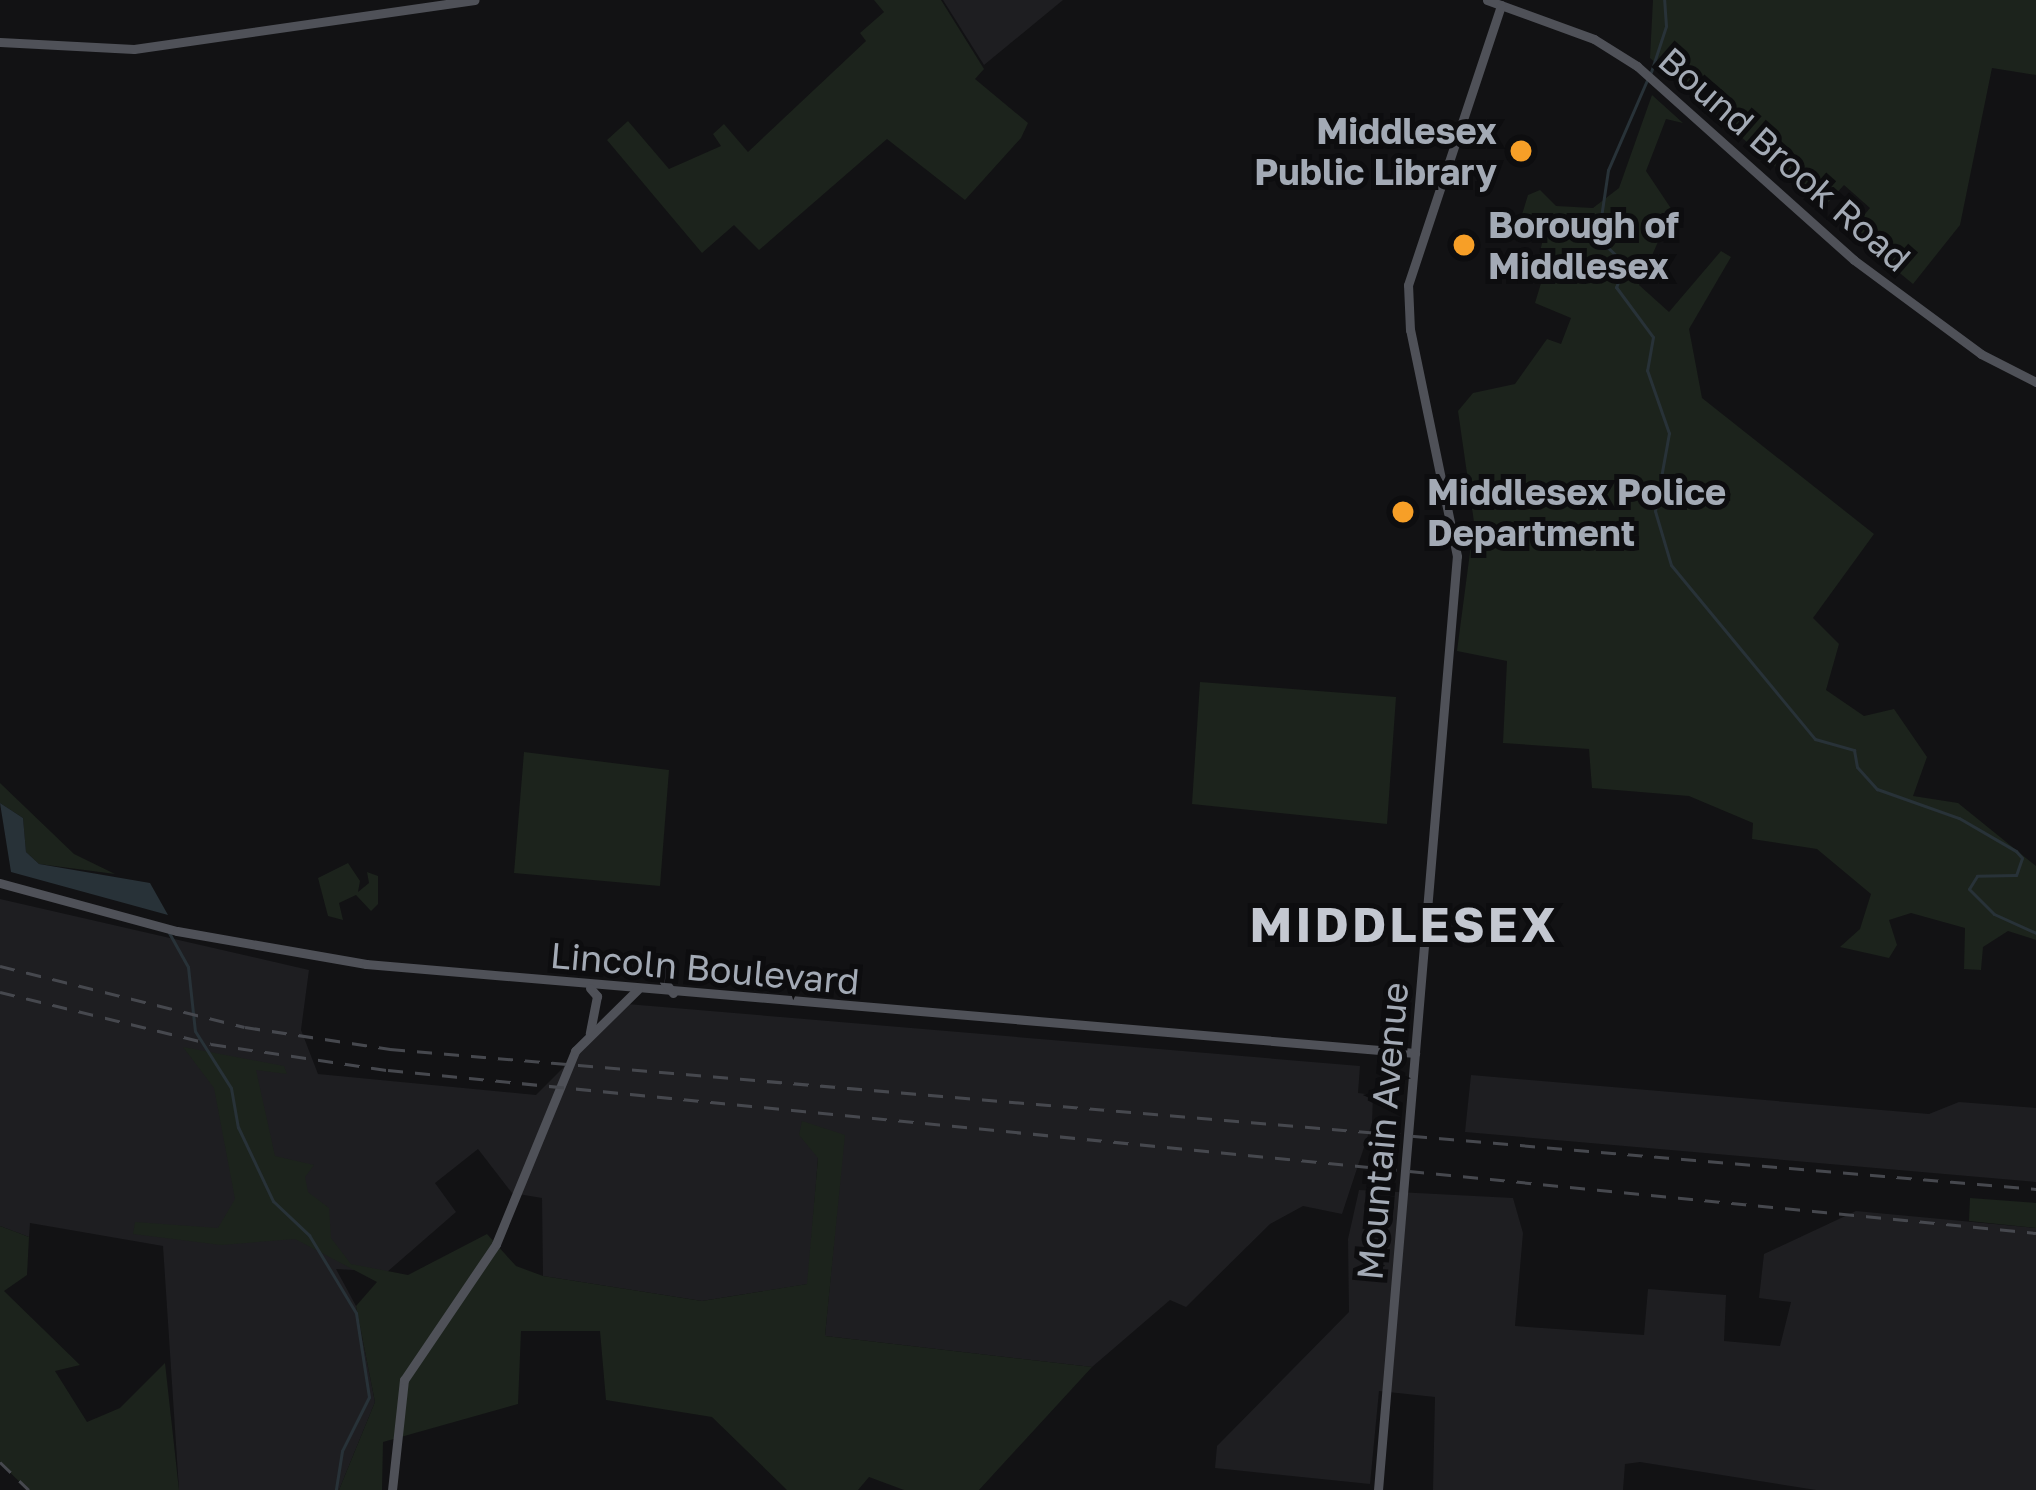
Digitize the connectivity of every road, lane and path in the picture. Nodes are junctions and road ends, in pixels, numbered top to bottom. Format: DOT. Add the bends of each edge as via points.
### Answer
graph roads {
  1 [pos="474,0"];
  2 [pos="1486,0"];
  3 [pos="1501,5"];
  4 [pos="0,42"];
  5 [pos="2036,382"];
  6 [pos="0,883"];
  7 [pos="666,961"];
  8 [pos="585,985"];
  9 [pos="638,989"];
  10 [pos="673,993"];
  11 [pos="588,1037"];
  12 [pos="1414,1053"];
  13 [pos="392,1490"];
  14 [pos="1378,1490"];
  1 -- 4 [label="main road" via="134,49"];
  2 -- 3 [label="main road, Bound Brook Road"];
  3 -- 5 [label="main road, Bound Brook Road" via="1594,39 1637,65 1865,268"];
  3 -- 12 [label="main road, Mountain Avenue" via="1408,285 1457,556"];
  6 -- 8 [label="main road, Lincoln Boulevard" via="155,926 347,962"];
  7 -- 10 [label="main road" via="664,980"];
  8 -- 9 [label="main road, Lincoln Boulevard"];
  8 -- 11 [label="main road" via="597,997"];
  9 -- 10 [label="main road, Lincoln Boulevard"];
  9 -- 11 [label="main road"];
  10 -- 12 [label="main road, Lincoln Boulevard"];
  11 -- 13 [label="main road" via="564,1072 496,1244 398,1395"];
  12 -- 14 [label="main road, Mountain Avenue"];
}
